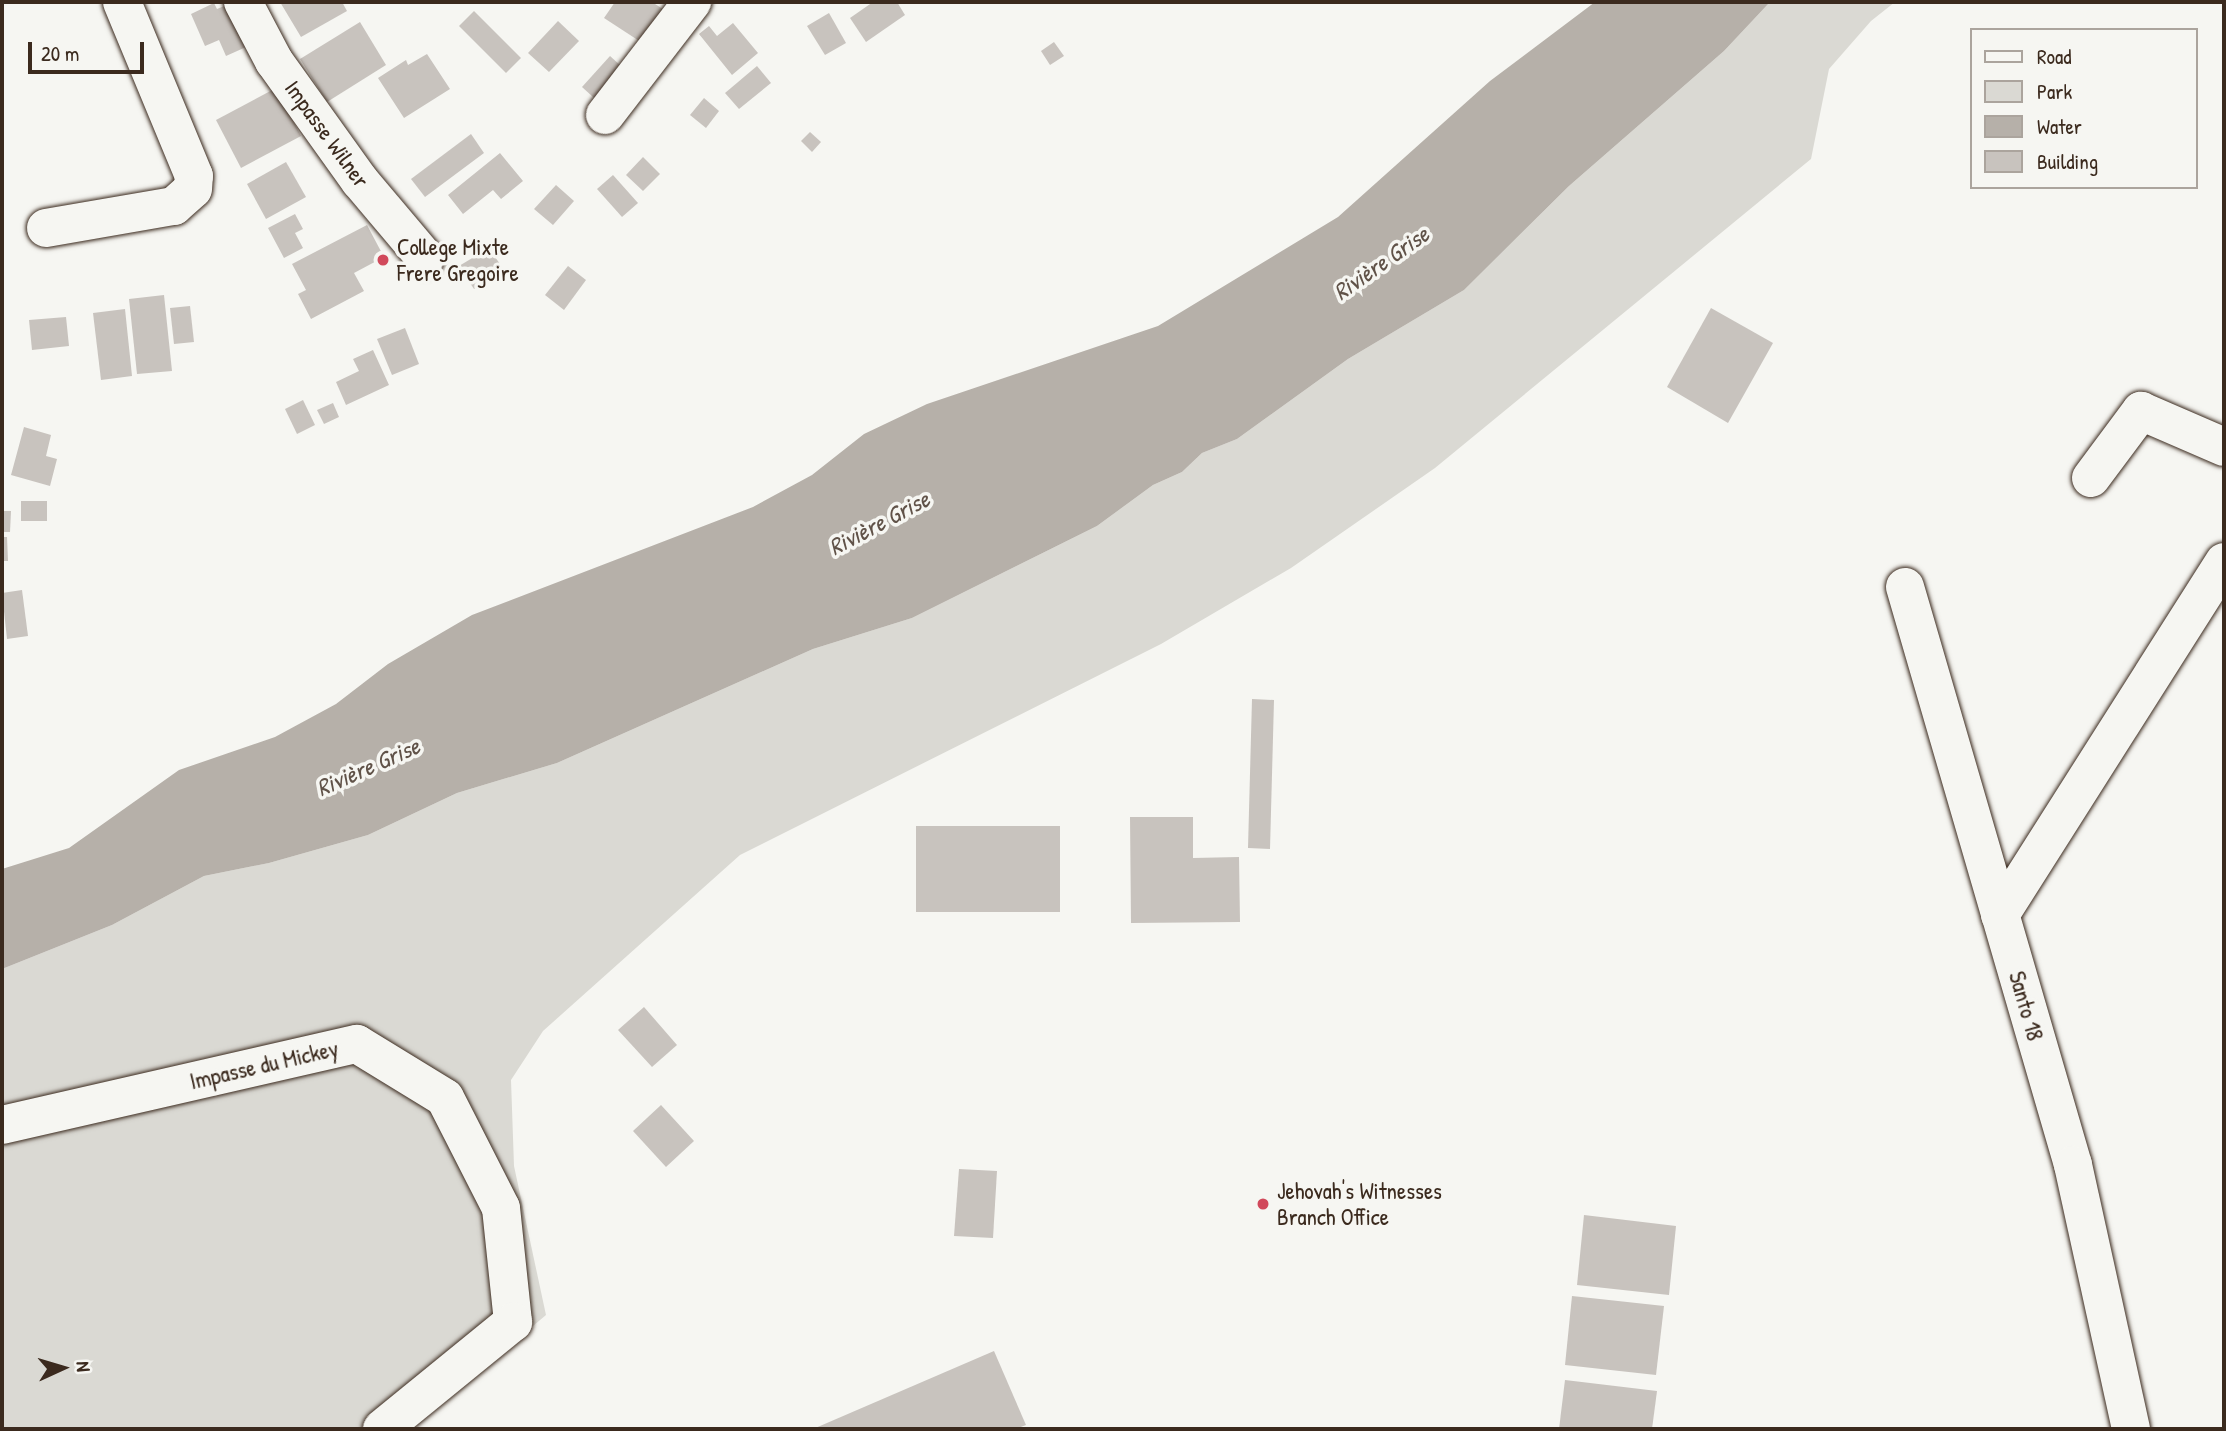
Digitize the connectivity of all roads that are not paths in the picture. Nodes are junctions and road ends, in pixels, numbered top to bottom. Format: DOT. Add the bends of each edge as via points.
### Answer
graph roads {
  1 [pos="122,2"];
  2 [pos="243,2"];
  3 [pos="692,2"];
  4 [pos="605,115"];
  5 [pos="46,228"];
  6 [pos="425,258"];
  7 [pos="2224,447"];
  8 [pos="2091,478"];
  9 [pos="2224,562"];
  10 [pos="1905,587"];
  11 [pos="2000,915"];
  12 [pos="2,1125"];
  13 [pos="382,1429"];
  14 [pos="2131,1429"];
  1 -- 5 [label="street" via="194,176 193,189 174,206"];
  2 -- 6 [label="street, Impasse Wilner" via="290,83 360,181"];
  3 -- 4 [label="street"];
  7 -- 8 [label="street" via="2141,411"];
  9 -- 11 [label="street"];
  10 -- 11 [label="street, Santo 18"];
  11 -- 14 [label="street, Santo 18" via="2073,1165"];
  12 -- 13 [label="street, Impasse du Mickey" via="357,1044 445,1098 501,1208 513,1322"];
}
